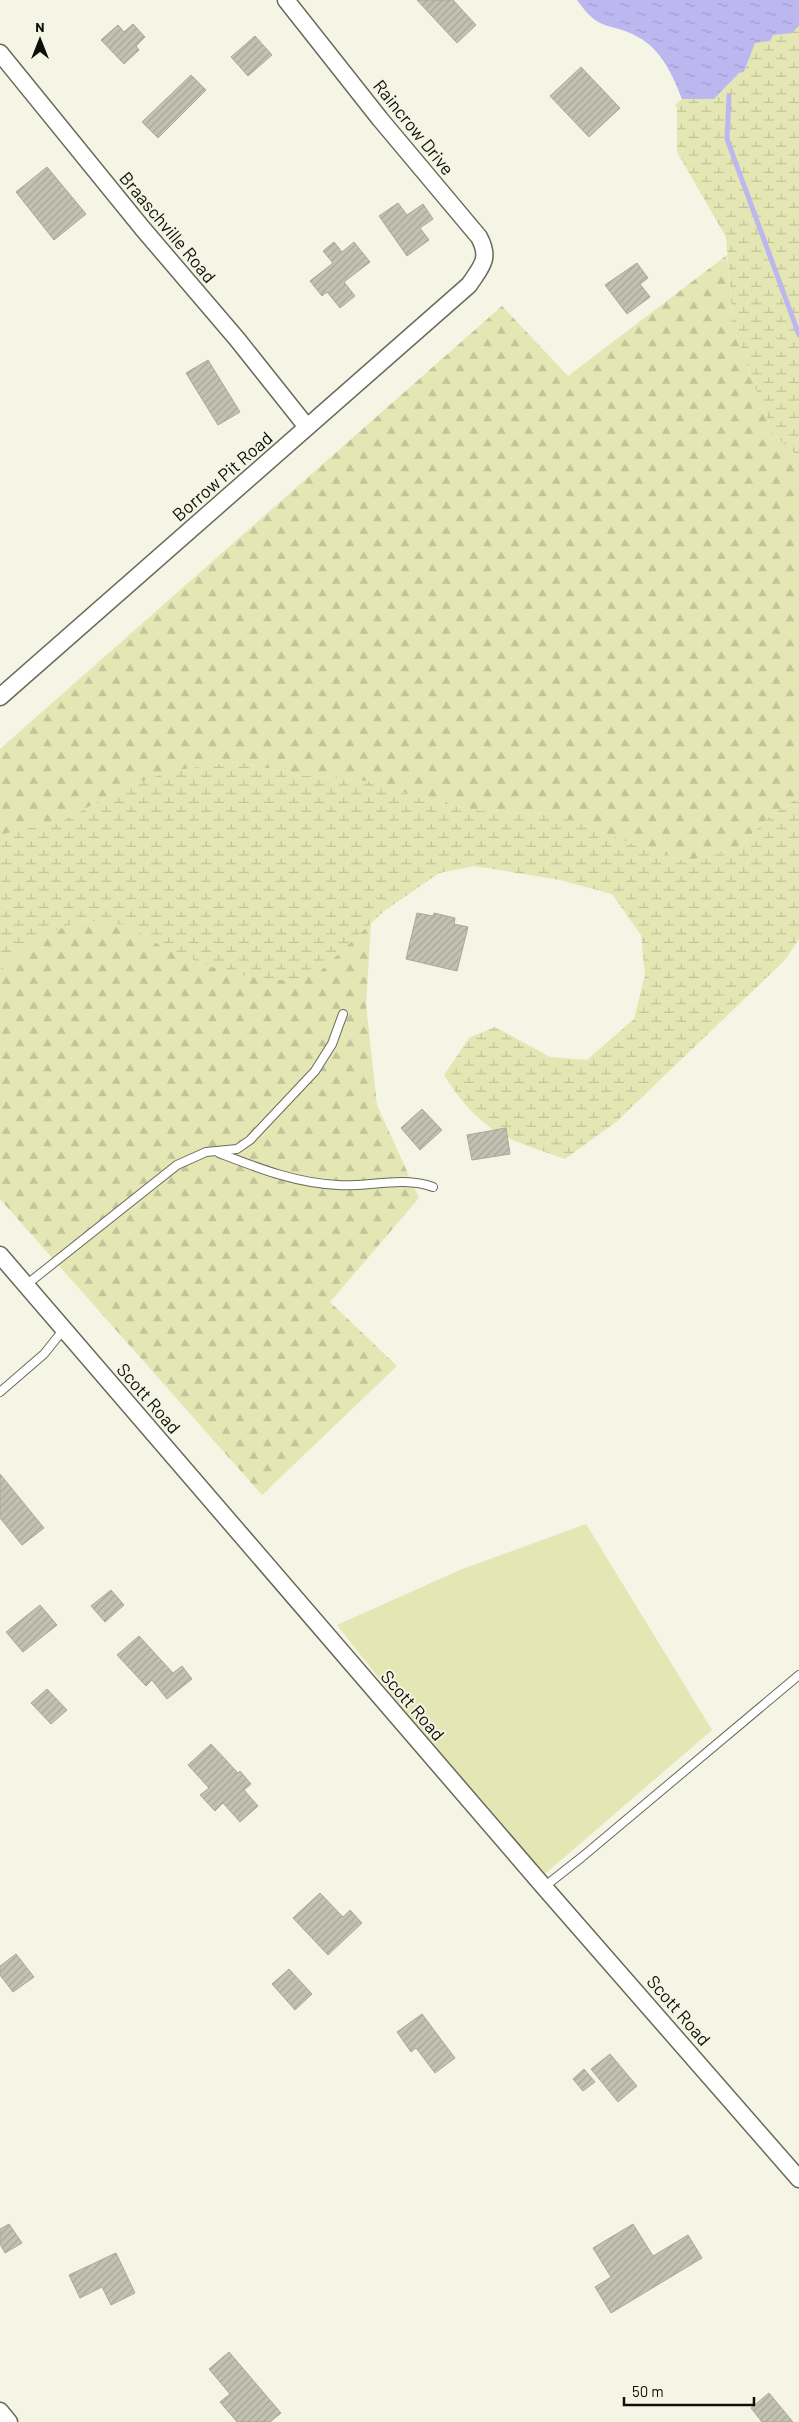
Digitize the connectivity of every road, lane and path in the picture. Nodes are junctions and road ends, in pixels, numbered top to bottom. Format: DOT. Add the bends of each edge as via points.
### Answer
graph roads {
  1 [pos="286,0"];
  2 [pos="0,53"];
  3 [pos="469,285"];
  4 [pos="306,427"];
  5 [pos="2,692"];
  6 [pos="343,1014"];
  7 [pos="219,1153"];
  8 [pos="433,1187"];
  9 [pos="0,1256"];
  10 [pos="26,1285"];
  11 [pos="64,1330"];
  12 [pos="0,1392"];
  13 [pos="799,1675"];
  14 [pos="544,1887"];
  15 [pos="799,2179"];
  16 [pos="0,2411"];
  17 [pos="9,2422"];
  1 -- 3 [label="street, Raincrow Drive" via="479,237 485,254 484,266"];
  2 -- 4 [label="street, Braaschville Road" via="243,346"];
  3 -- 4 [label="street, Borrow Pit Road"];
  4 -- 5 [label="street, Borrow Pit Road"];
  6 -- 7 [label="lane" via="332,1044 315,1071 250,1140 237,1150"];
  7 -- 8 [label="lane" via="308,1183 339,1186 419,1182"];
  7 -- 10 [label="lane" via="206,1152 177,1165"];
  9 -- 10 [label="street, Scott Road"];
  10 -- 11 [label="street, Scott Road"];
  11 -- 12 [label="lane" via="44,1354"];
  11 -- 14 [label="street, Scott Road"];
  13 -- 14 [label="lane"];
  14 -- 15 [label="street, Scott Road"];
  16 -- 17 [label="street"];
}
